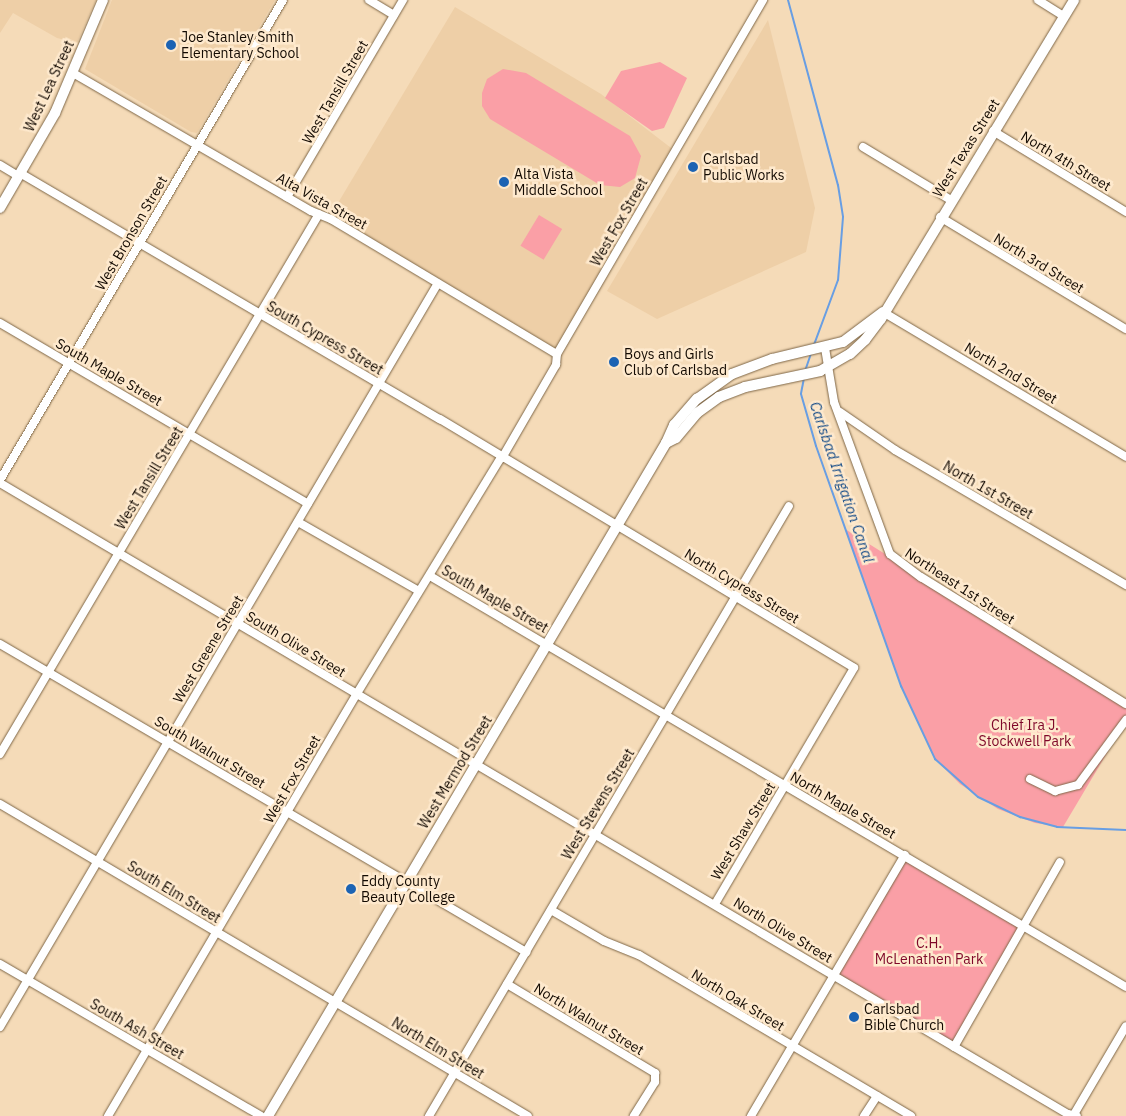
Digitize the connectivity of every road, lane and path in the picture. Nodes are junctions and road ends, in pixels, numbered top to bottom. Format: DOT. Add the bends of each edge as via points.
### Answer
graph roads {
  1 [pos="103,0"];
  2 [pos="283,0"];
  3 [pos="369,0"];
  4 [pos="403,0"];
  5 [pos="763,0"];
  6 [pos="1038,0"];
  7 [pos="1074,0"];
  8 [pos="394,15"];
  9 [pos="1064,16"];
  10 [pos="72,73"];
  11 [pos="993,131"];
  12 [pos="197,144"];
  13 [pos="863,148"];
  14 [pos="0,166"];
  15 [pos="19,175"];
  16 [pos="287,197"];
  17 [pos="951,200"];
  18 [pos="0,208"];
  19 [pos="1126,212"];
  20 [pos="319,214"];
  21 [pos="940,217"];
  22 [pos="140,244"];
  23 [pos="438,283"];
  24 [pos="883,312"];
  25 [pos="260,314"];
  26 [pos="0,323"];
  27 [pos="1126,329"];
  28 [pos="825,348"];
  29 [pos="557,354"];
  30 [pos="69,363"];
  31 [pos="824,369"];
  32 [pos="379,384"];
  33 [pos="840,412"];
  34 [pos="189,434"];
  35 [pos="666,443"];
  36 [pos="501,457"];
  37 [pos="1126,457"];
  38 [pos="0,481"];
  39 [pos="308,504"];
  40 [pos="789,506"];
  41 [pos="298,522"];
  42 [pos="618,525"];
  43 [pos="119,552"];
  44 [pos="430,576"];
  45 [pos="1126,585"];
  46 [pos="419,591"];
  47 [pos="736,598"];
  48 [pos="238,623"];
  49 [pos="0,644"];
  50 [pos="547,644"];
  51 [pos="854,668"];
  52 [pos="49,672"];
  53 [pos="356,694"];
  54 [pos="1126,704"];
  55 [pos="666,716"];
  56 [pos="1126,720"];
  57 [pos="167,742"];
  58 [pos="0,754"];
  59 [pos="476,764"];
  60 [pos="1030,779"];
  61 [pos="785,785"];
  62 [pos="0,804"];
  63 [pos="287,812"];
  64 [pos="595,834"];
  65 [pos="905,855"];
  66 [pos="97,862"];
  67 [pos="1060,862"];
  68 [pos="406,882"];
  69 [pos="715,904"];
  70 [pos="551,910"];
  71 [pos="1023,925"];
  72 [pos="217,932"];
  73 [pos="526,952"];
  74 [pos="0,964"];
  75 [pos="834,975"];
  76 [pos="27,980"];
  77 [pos="507,984"];
  78 [pos="1126,987"];
  79 [pos="336,1001"];
  80 [pos="1126,1026"];
  81 [pos="0,1027"];
  82 [pos="792,1046"];
  83 [pos="954,1047"];
  84 [pos="148,1049"];
  85 [pos="456,1073"];
  86 [pos="877,1096"];
  87 [pos="108,1116"];
  88 [pos="261,1116"];
  89 [pos="268,1116"];
  90 [pos="429,1116"];
  91 [pos="528,1116"];
  92 [pos="634,1116"];
  93 [pos="751,1116"];
  94 [pos="864,1116"];
  95 [pos="911,1116"];
  96 [pos="1074,1116"];
  1 -- 10 [label="street, West Lea Street"];
  2 -- 12 [label="street, West Bronson Street"];
  3 -- 8 [label="street"];
  4 -- 8 [label="street, West Tansill Street"];
  5 -- 29 [label="street, West Fox Street"];
  6 -- 9 [label="street"];
  7 -- 9 [label="street, West Texas Street"];
  8 -- 16 [label="street, West Tansill Street"];
  9 -- 11 [label="street, West Texas Street"];
  10 -- 12 [label="street, Alta Vista Street"];
  10 -- 15 [label="street, West Lea Street" via="55,113"];
  11 -- 17 [label="street, West Texas Street"];
  11 -- 19 [label="street, North 4th Street"];
  12 -- 16 [label="street, Alta Vista Street"];
  12 -- 22 [label="street, West Bronson Street"];
  13 -- 17 [label="street"];
  14 -- 15 [label="street, South Cypress Street"];
  15 -- 18 [label="street, West Lea Street"];
  15 -- 22 [label="street, South Cypress Street"];
  16 -- 20 [label="street, Alta Vista Street"];
  17 -- 21 [label="street, West Texas Street"];
  20 -- 23 [label="street, Alta Vista Street"];
  20 -- 25 [label="street, West Tansill Street"];
  21 -- 24 [label="street, West Texas Street"];
  21 -- 27 [label="street, North 3rd Street"];
  22 -- 25 [label="street, South Cypress Street"];
  22 -- 30 [label="street, West Bronson Street"];
  23 -- 29 [label="street, Alta Vista Street"];
  23 -- 32 [label="street, West Greene Street"];
  24 -- 28 [label="street, West Texas Street" via="849,339"];
  24 -- 31 [label="street, West Texas Street" via="865,340"];
  24 -- 37 [label="street, North 2nd Street"];
  25 -- 32 [label="street, South Cypress Street"];
  25 -- 34 [label="street, West Tansill Street"];
  26 -- 30 [label="street, South Maple Street"];
  28 -- 31 [label="street, Northeast 1st Street"];
  28 -- 35 [label="street, West Texas Street" via="762,362 721,380 682,415 668,433"];
  29 -- 36 [label="street, West Fox Street" via="556,365"];
  30 -- 34 [label="street, South Maple Street"];
  30 -- 38 [label="street, West Bronson Street"];
  31 -- 33 [label="street, Northeast 1st Street"];
  31 -- 35 [label="street, West Texas Street" via="745,387 719,397 697,413 676,438"];
  32 -- 36 [label="street, South Cypress Street"];
  32 -- 39 [label="street, West Greene Street"];
  33 -- 45 [label="street, North 1st Street" via="896,450"];
  33 -- 54 [label="street, Northeast 1st Street" via="890,554 921,577"];
  34 -- 39 [label="street, South Maple Street"];
  34 -- 43 [label="street, West Tansill Street"];
  35 -- 42 [label="street, West Mermod Street"];
  36 -- 42 [label="street, South Cypress Street"];
  36 -- 44 [label="street, West Fox Street"];
  38 -- 43 [label="street, South Olive Street"];
  39 -- 41 [label="street, West Greene Street"];
  40 -- 47 [label="street, West Stevens Street"];
  41 -- 46 [label="street"];
  41 -- 48 [label="street, West Greene Street"];
  42 -- 47 [label="street, North Cypress Street"];
  42 -- 50 [label="street, West Mermod Street"];
  43 -- 48 [label="street, South Olive Street"];
  43 -- 52 [label="street, West Tansill Street"];
  44 -- 46 [label="street, West Fox Street"];
  44 -- 50 [label="street, South Maple Street"];
  46 -- 53 [label="street, West Fox Street"];
  47 -- 51 [label="street, North Cypress Street"];
  47 -- 55 [label="street, West Stevens Street"];
  48 -- 53 [label="street, South Olive Street"];
  48 -- 57 [label="street, West Greene Street"];
  49 -- 52 [label="street, South Walnut Street"];
  50 -- 55 [label="street, North Maple Street"];
  50 -- 59 [label="street, West Mermod Street"];
  51 -- 61 [label="street, West Shaw Street"];
  52 -- 57 [label="street, South Walnut Street"];
  52 -- 58 [label="street, West Tansill Street"];
  53 -- 59 [label="street, South Olive Street"];
  53 -- 63 [label="street, West Fox Street"];
  55 -- 61 [label="street, North Maple Street"];
  55 -- 64 [label="street, West Stevens Street"];
  56 -- 60 [label="street" via="1078,785 1055,791"];
  57 -- 63 [label="street, South Walnut Street"];
  57 -- 66 [label="street, West Greene Street"];
  59 -- 64 [label="street, North Olive Street"];
  59 -- 68 [label="street, West Mermod Street"];
  61 -- 65 [label="street, North Maple Street"];
  61 -- 69 [label="street, West Shaw Street"];
  62 -- 66 [label="street, South Elm Street"];
  63 -- 68 [label="street, South Walnut Street"];
  63 -- 72 [label="street, West Fox Street"];
  64 -- 69 [label="street, North Olive Street"];
  64 -- 70 [label="street, West Stevens Street"];
  65 -- 71 [label="street, North Maple Street"];
  65 -- 75 [label="street"];
  66 -- 72 [label="street, South Elm Street"];
  66 -- 76 [label="street, West Greene Street"];
  67 -- 71 [label="street"];
  68 -- 73 [label="street"];
  68 -- 79 [label="street, West Mermod Street"];
  69 -- 75 [label="street, North Olive Street"];
  70 -- 73 [label="street, West Stevens Street"];
  70 -- 82 [label="street, North Oak Street" via="604,941 632,951"];
  71 -- 78 [label="street, North Maple Street"];
  71 -- 83 [label="street"];
  72 -- 79 [label="street, South Elm Street"];
  72 -- 84 [label="street, West Fox Street"];
  73 -- 77 [label="street, West Stevens Street"];
  74 -- 76 [label="street, South Ash Street"];
  75 -- 82 [label="street"];
  75 -- 83 [label="street, North Olive Street"];
  76 -- 81 [label="street, West Greene Street"];
  76 -- 84 [label="street, South Ash Street"];
  77 -- 85 [label="street, West Stevens Street"];
  77 -- 92 [label="street, North Walnut Street" via="656,1076"];
  79 -- 85 [label="street, North Elm Street"];
  79 -- 89 [label="street, West Mermod Street"];
  80 -- 96 [label="street"];
  82 -- 86 [label="street, North Oak Street"];
  82 -- 93 [label="street"];
  83 -- 96 [label="street, North Olive Street"];
  84 -- 87 [label="street, West Fox Street"];
  84 -- 88 [label="street, South Ash Street"];
  85 -- 90 [label="street, West Stevens Street"];
  85 -- 91 [label="street, North Elm Street"];
  86 -- 94 [label="street"];
  86 -- 95 [label="street, North Oak Street"];
}
